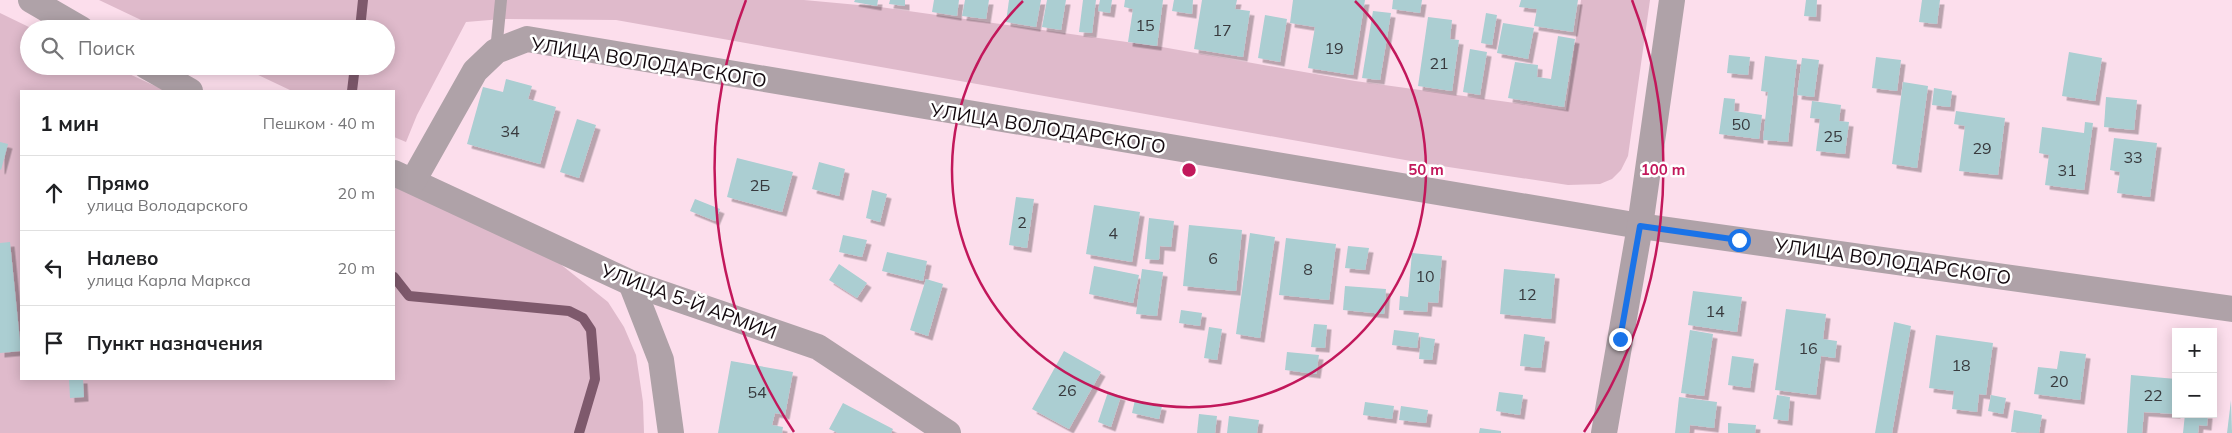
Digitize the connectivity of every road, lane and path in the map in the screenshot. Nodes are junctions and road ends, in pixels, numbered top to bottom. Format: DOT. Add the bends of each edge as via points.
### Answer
graph roads {
  1 [pos="31,0"];
  2 [pos="501,0"];
  3 [pos="1672,0"];
  4 [pos="65,20"];
  5 [pos="496,51"];
  6 [pos="162,75"];
  7 [pos="188,90"];
  8 [pos="403,177"];
  9 [pos="1640,226"];
  10 [pos="631,284"];
  11 [pos="2232,309"];
  12 [pos="671,433"];
  13 [pos="948,433"];
  14 [pos="1604,433"];
  1 -- 4 [label="street"];
  2 -- 5 [label="lane"];
  3 -- 9 [label="street"];
  5 -- 8 [label="street, УЛИЦА ВОЛОДАРСКОГО" via="475,71"];
  5 -- 9 [label="street, УЛИЦА ВОЛОДАРСКОГО" via="527,39"];
  6 -- 7 [label="street"];
  8 -- 10 [label="street, УЛИЦА 5-Й АРМИИ"];
  9 -- 11 [label="street, УЛИЦА ВОЛОДАРСКОГО"];
  9 -- 14 [label="street"];
  10 -- 12 [label="street" via="661,360"];
  10 -- 13 [label="street, УЛИЦА 5-Й АРМИИ" via="818,346"];
}
